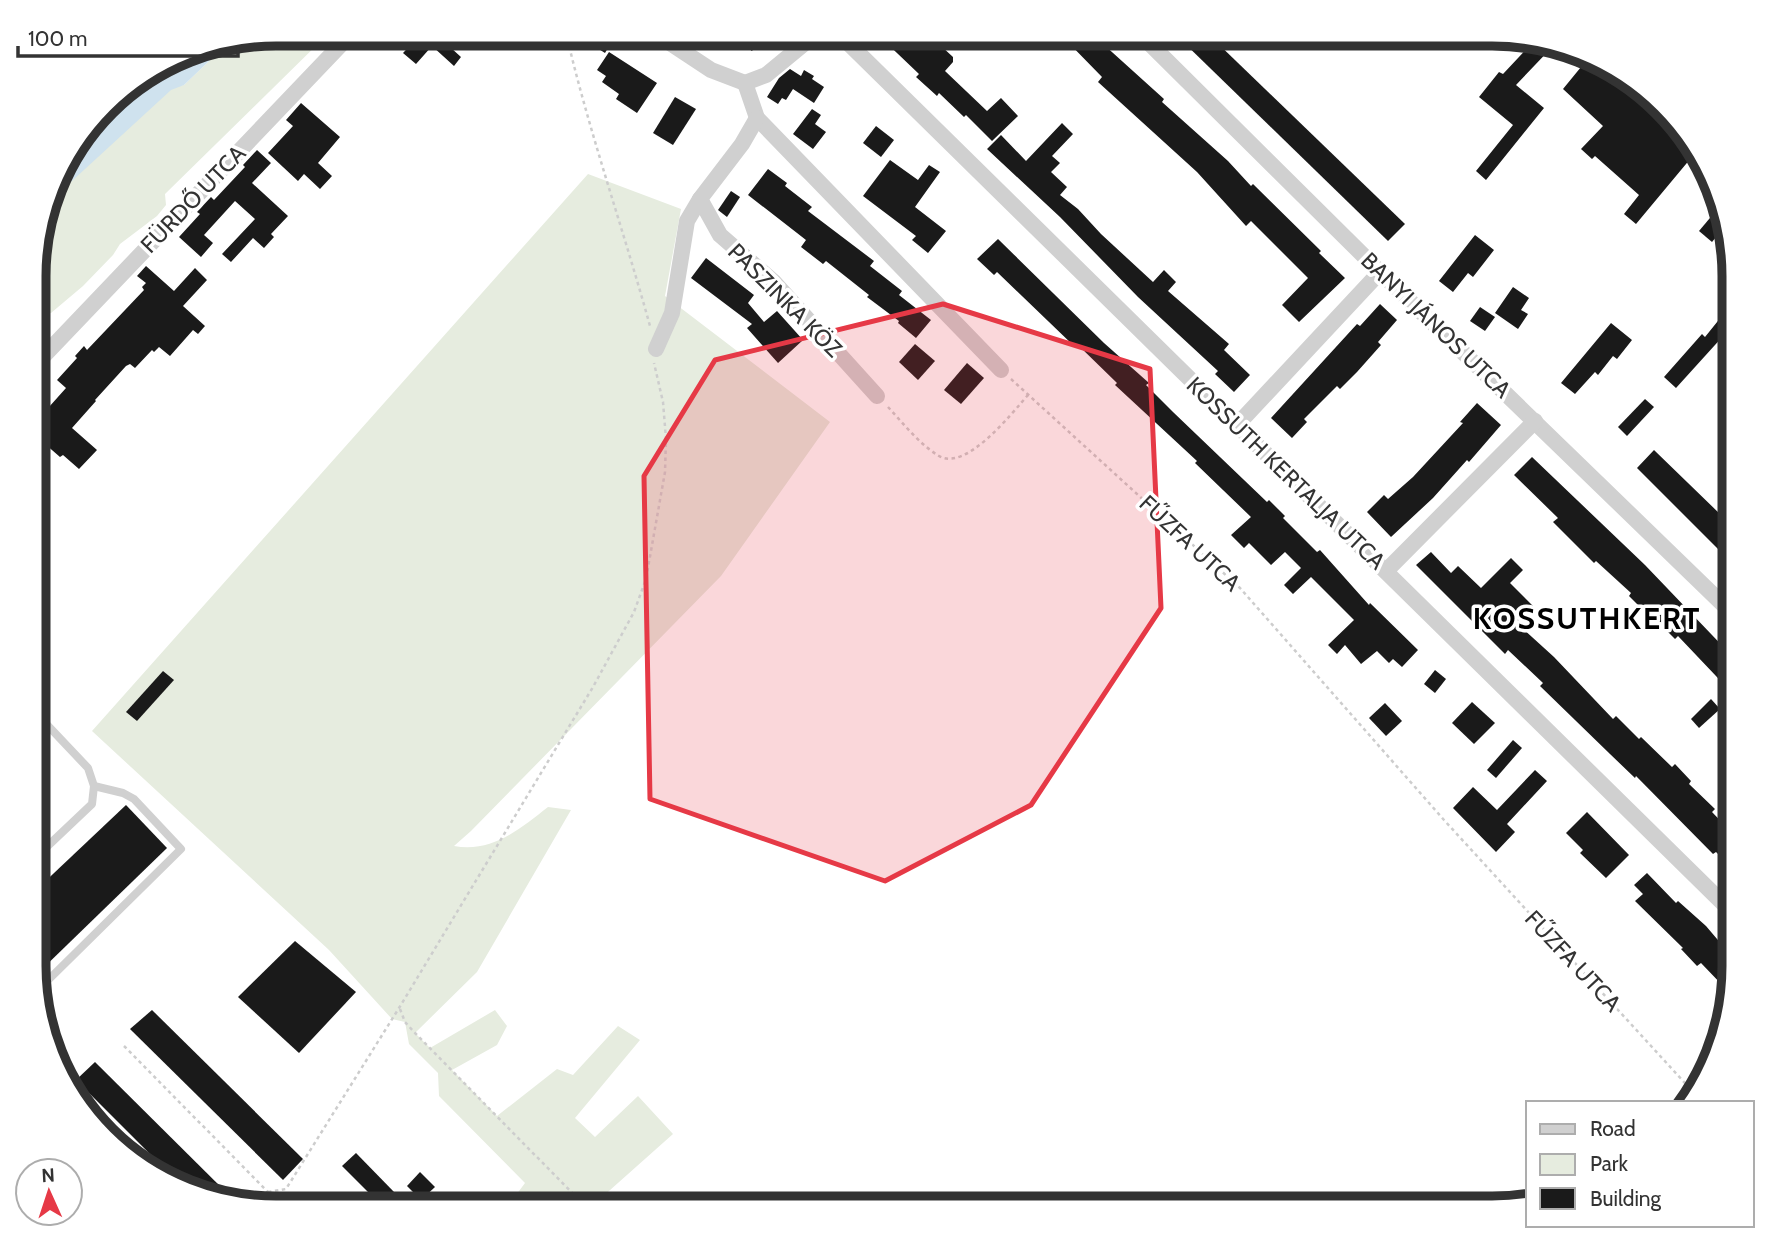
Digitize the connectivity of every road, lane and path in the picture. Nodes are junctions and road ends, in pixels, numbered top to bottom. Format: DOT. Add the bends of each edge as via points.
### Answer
graph roads {
  1 [pos="340,46"];
  2 [pos="569,46"];
  3 [pos="675,46"];
  4 [pos="801,46"];
  5 [pos="851,46"];
  6 [pos="1152,46"];
  7 [pos="745,83"];
  8 [pos="757,118"];
  9 [pos="700,199"];
  10 [pos="1380,272"];
  11 [pos="656,349"];
  12 [pos="46,353"];
  13 [pos="1001,370"];
  14 [pos="1028,395"];
  15 [pos="877,396"];
  16 [pos="1535,421"];
  17 [pos="1237,425"];
  18 [pos="1386,571"];
  19 [pos="1722,603"];
  20 [pos="46,724"];
  21 [pos="94,786"];
  22 [pos="46,848"];
  23 [pos="1722,902"];
  24 [pos="46,982"];
  25 [pos="399,1008"];
  26 [pos="124,1046"];
  27 [pos="1688,1086"];
  28 [pos="268,1192"];
  29 [pos="268,1195"];
  30 [pos="574,1195"];
  1 -- 12 [label="street, FÜRDŐ UTCA"];
  2 -- 11 [label="path"];
  3 -- 7 [label="street" via="711,70"];
  4 -- 7 [label="street" via="766,75"];
  5 -- 17 [label="street, KOSSUTH KERTALJA UTCA"];
  6 -- 10 [label="street, BANYI JÁNOS UTCA"];
  7 -- 8 [label="street"];
  8 -- 9 [label="street"];
  8 -- 13 [label="street"];
  9 -- 11 [label="street" via="687,220 672,313"];
  9 -- 15 [label="street, PASZINKA KÖZ" via="720,235 774,282"];
  10 -- 16 [label="street, BANYI JÁNOS UTCA"];
  10 -- 17 [label="street"];
  11 -- 25 [label="path" via="653,357 663,402 665,472 646,579 634,612"];
  13 -- 14 [label="path, FŰZFA UTCA"];
  14 -- 15 [label="path" via="989,437 953,459 941,457 915,436"];
  14 -- 27 [label="path, FŰZFA UTCA" via="1240,588"];
  16 -- 18 [label="street"];
  16 -- 19 [label="street, BANYI JÁNOS UTCA"];
  17 -- 18 [label="street, KOSSUTH KERTALJA UTCA"];
  18 -- 23 [label="street, KOSSUTH KERTALJA UTCA"];
  20 -- 21 [label="lane" via="88,768"];
  21 -- 22 [label="lane" via="92,804"];
  21 -- 24 [label="lane" via="134,799 181,849"];
  25 -- 28 [label="path" via="286,1189"];
  25 -- 30 [label="path" via="415,1033"];
  26 -- 28 [label="path"];
  28 -- 29 [label="path"];
}
